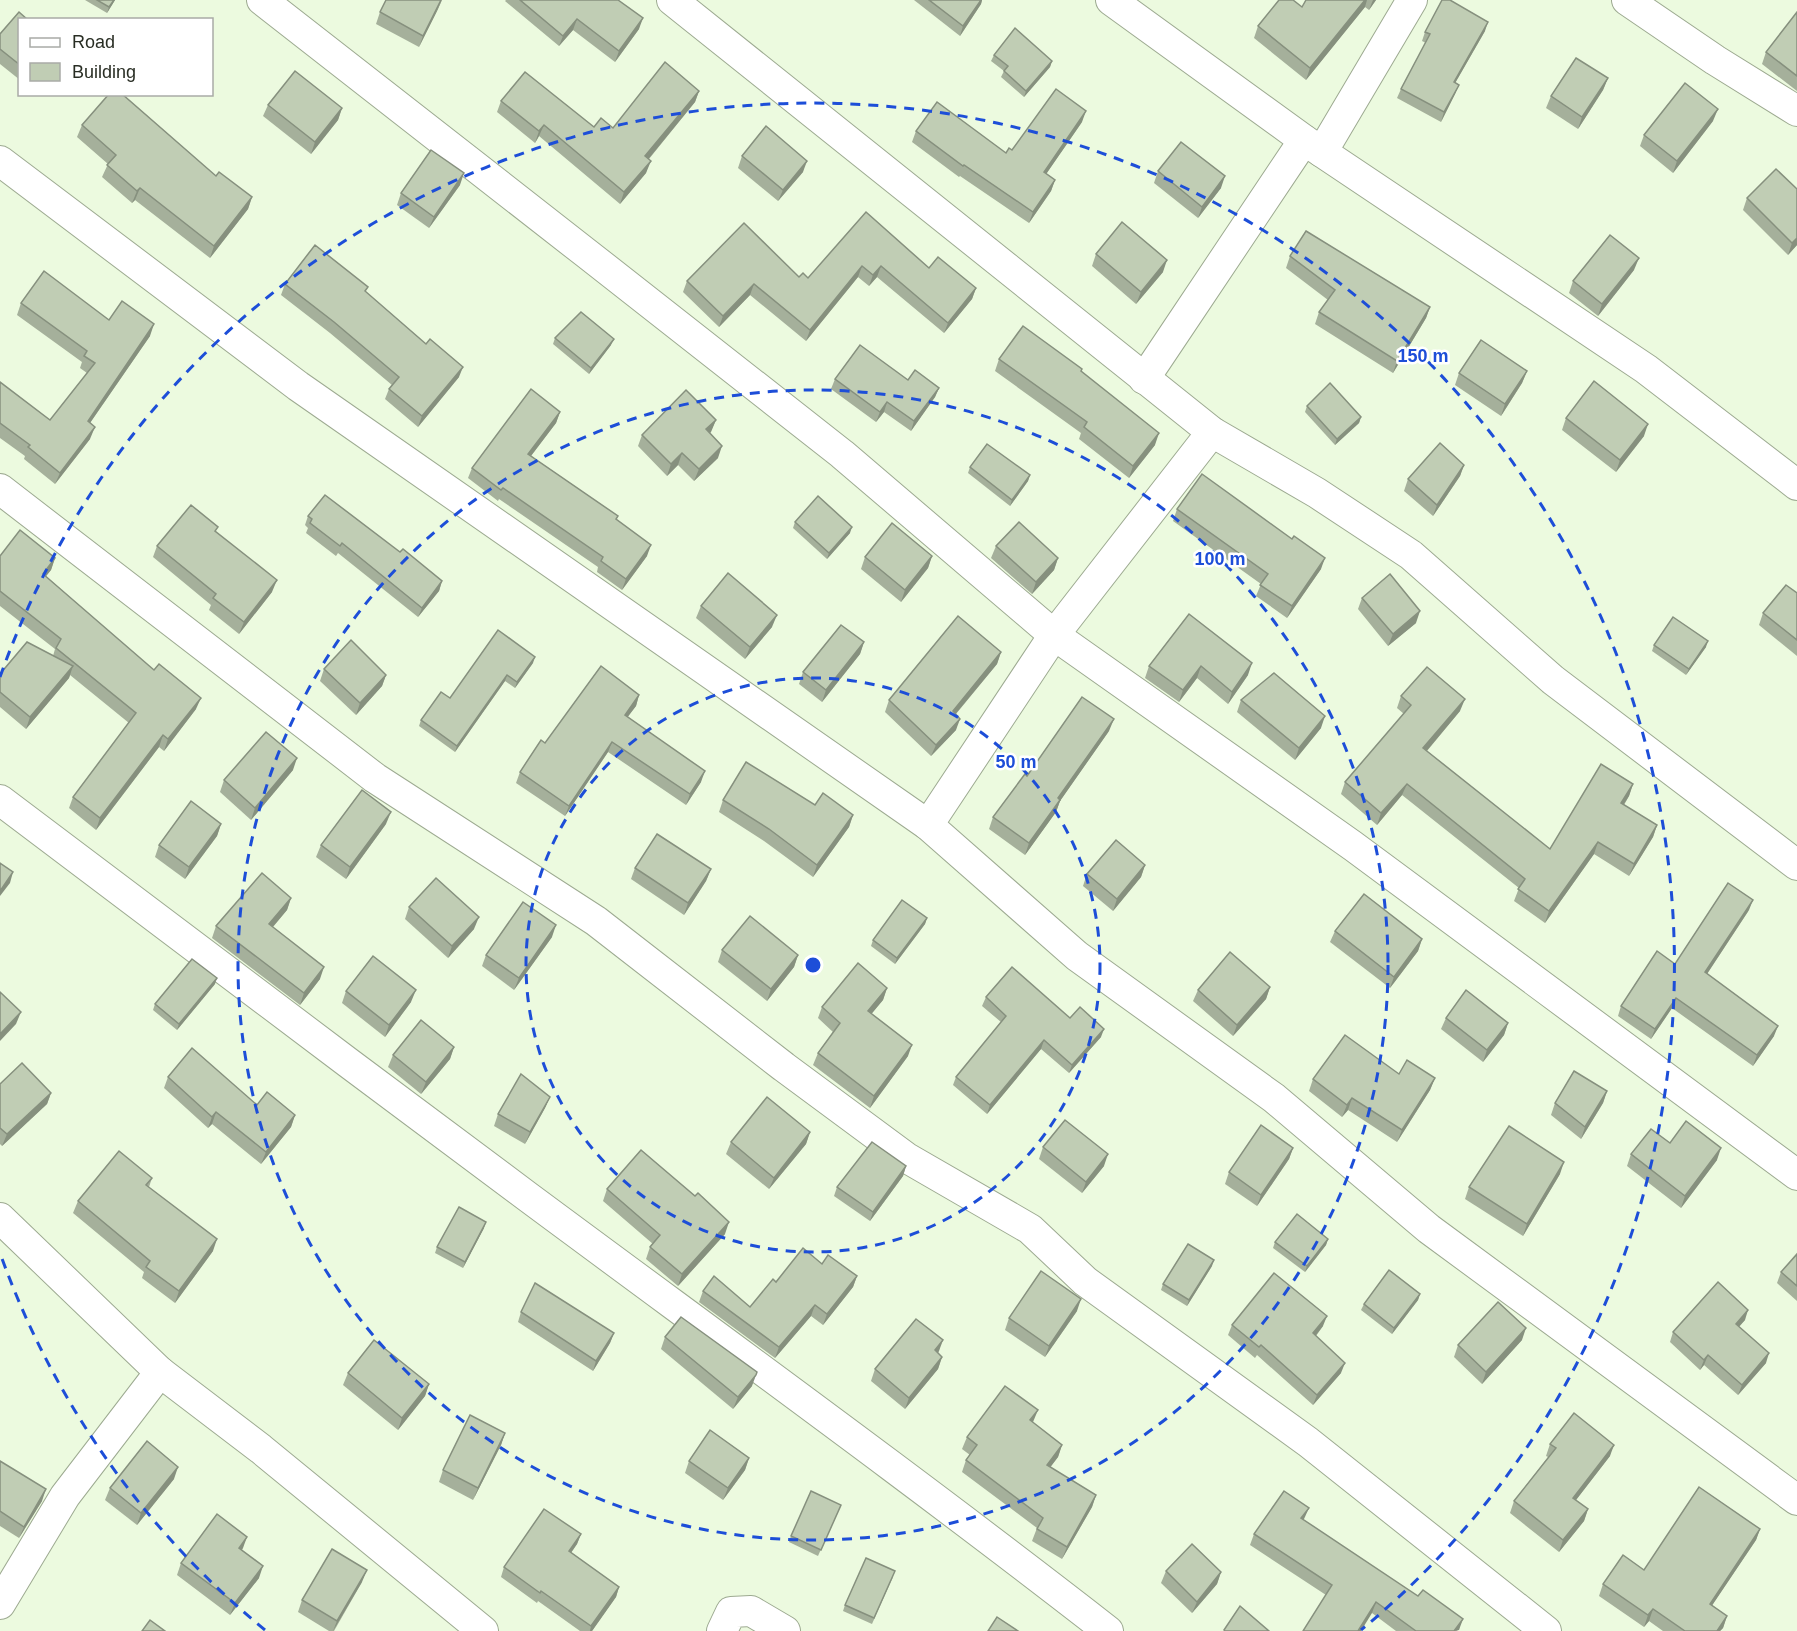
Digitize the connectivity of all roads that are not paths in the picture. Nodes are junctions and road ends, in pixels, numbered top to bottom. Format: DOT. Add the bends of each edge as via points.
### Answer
graph roads {
  1 [pos="262,0"];
  2 [pos="672,0"];
  3 [pos="1111,0"];
  4 [pos="1412,0"];
  5 [pos="1627,0"];
  6 [pos="1797,111"];
  7 [pos="1313,146"];
  8 [pos="0,161"];
  9 [pos="1144,379"];
  10 [pos="1212,432"];
  11 [pos="1797,485"];
  12 [pos="0,489"];
  13 [pos="1054,635"];
  14 [pos="0,800"];
  15 [pos="928,825"];
  16 [pos="1797,865"];
  17 [pos="1797,1175"];
  18 [pos="0,1218"];
  19 [pos="160,1372"];
  20 [pos="1797,1500"];
  21 [pos="0,1604"];
  22 [pos="483,1631"];
  23 [pos="722,1631"];
  24 [pos="785,1631"];
  25 [pos="1108,1631"];
  26 [pos="1546,1631"];
  1 -- 13 [label="street" via="842,454"];
  2 -- 9 [label="street"];
  3 -- 7 [label="street"];
  4 -- 7 [label="street"];
  5 -- 6 [label="street"];
  7 -- 9 [label="street"];
  7 -- 11 [label="street" via="1646,369"];
  8 -- 15 [label="street" via="298,386"];
  9 -- 10 [label="street"];
  10 -- 13 [label="street"];
  10 -- 16 [label="street" via="1317,493 1411,555 1553,680"];
  12 -- 26 [label="street" via="375,778 596,921 907,1158 1030,1229 1085,1281 1308,1442"];
  13 -- 15 [label="street"];
  13 -- 17 [label="street" via="1353,846"];
  14 -- 25 [label="street"];
  15 -- 20 [label="street" via="1077,956 1274,1098 1429,1229"];
  18 -- 19 [label="street"];
  19 -- 21 [label="street" via="65,1496"];
  19 -- 22 [label="street" via="261,1449"];
  23 -- 24 [label="street" via="731,1612 751,1611"];
}
